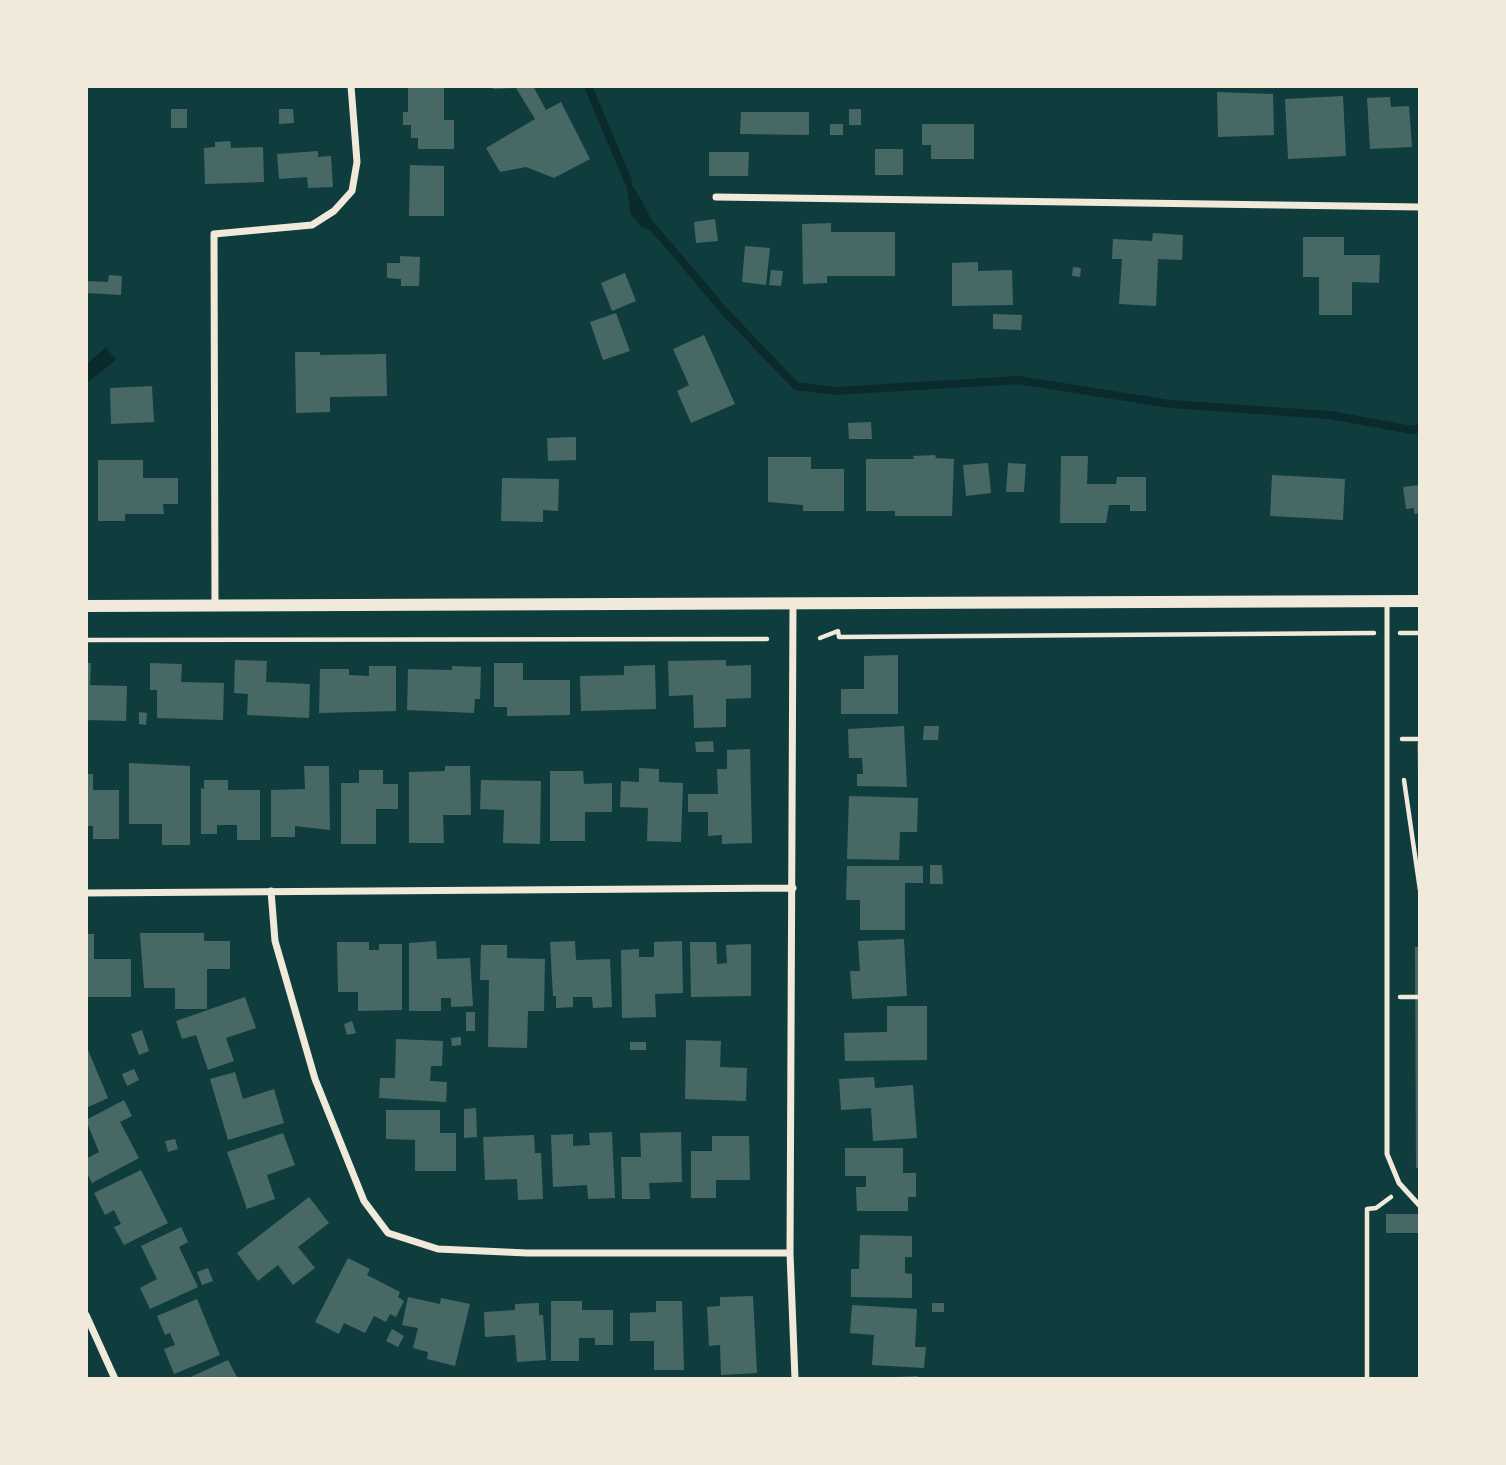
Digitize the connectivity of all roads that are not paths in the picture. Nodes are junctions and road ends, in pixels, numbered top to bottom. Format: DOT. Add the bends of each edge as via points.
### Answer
graph roads {
  1 [pos="351,86"];
  2 [pos="716,197"];
  3 [pos="1420,207"];
  4 [pos="1420,601"];
  5 [pos="1387,602"];
  6 [pos="793,604"];
  7 [pos="86,606"];
  8 [pos="215,606"];
  9 [pos="793,888"];
  10 [pos="271,891"];
  11 [pos="86,893"];
  12 [pos="1420,1206"];
  13 [pos="790,1253"];
  14 [pos="86,1315"];
  15 [pos="115,1379"];
  16 [pos="794,1379"];
  1 -- 8 [label="street" via="357,162 352,191 334,211 312,225 214,234"];
  2 -- 3 [label="street"];
  4 -- 5 [label="street"];
  5 -- 6 [label="street"];
  5 -- 12 [label="lane" via="1387,1154 1403,1188"];
  6 -- 8 [label="street"];
  6 -- 9 [label="street"];
  7 -- 8 [label="street"];
  9 -- 10 [label="street"];
  9 -- 13 [label="street"];
  10 -- 11 [label="street"];
  10 -- 13 [label="street" via="275,941 315,1079 364,1201 388,1233 438,1249"];
  13 -- 16 [label="street"];
  14 -- 15 [label="street"];
}
